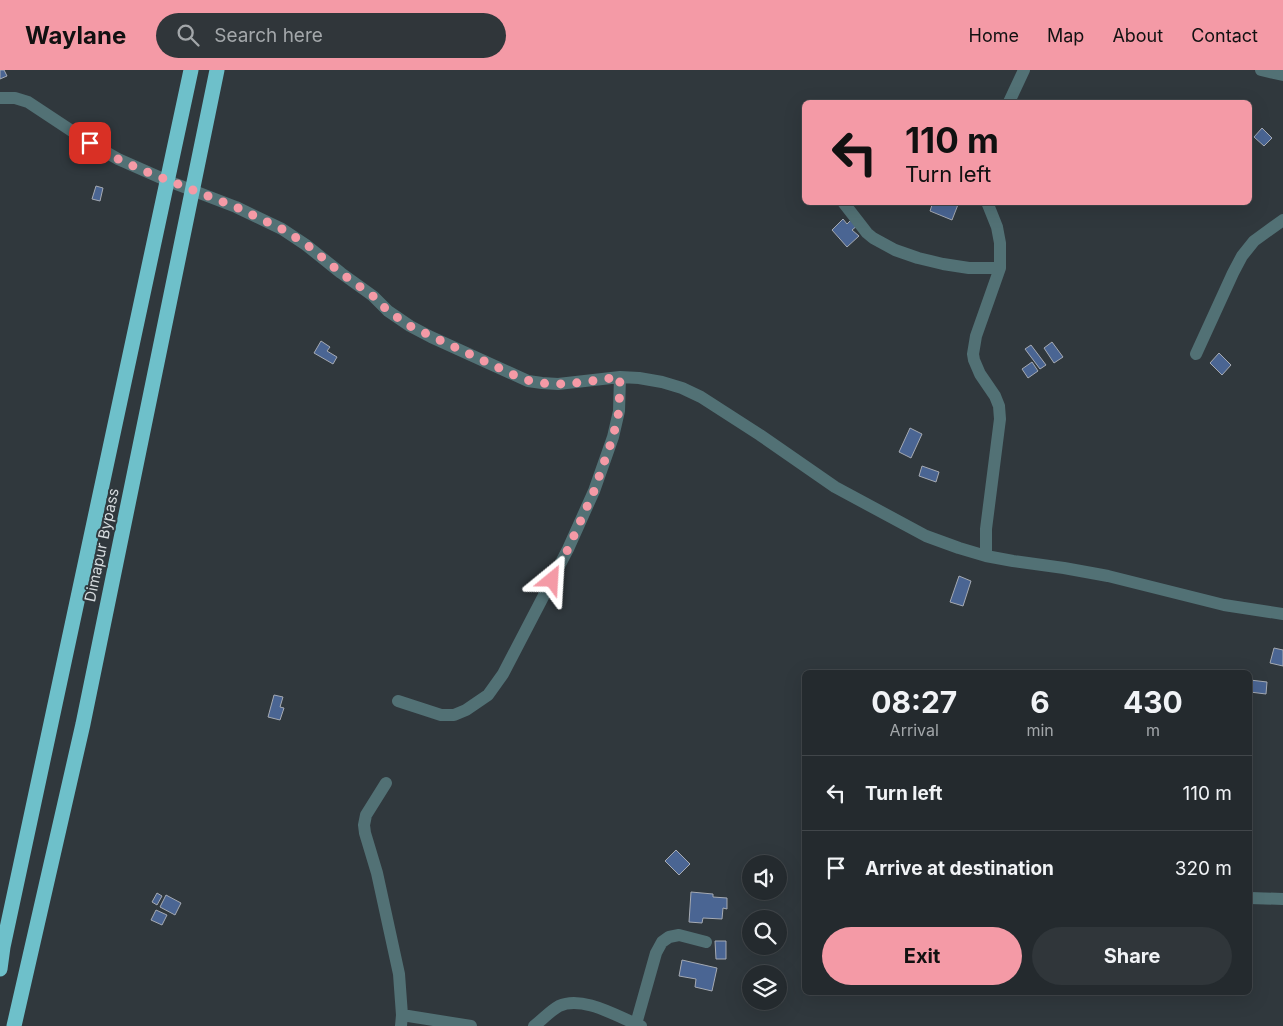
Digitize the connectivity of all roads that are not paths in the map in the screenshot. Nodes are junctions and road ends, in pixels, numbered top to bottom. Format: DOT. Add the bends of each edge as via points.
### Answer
graph roads {
  1 [pos="191,70"];
  2 [pos="217,70"];
  3 [pos="1024,70"];
  4 [pos="1261,70"];
  5 [pos="1283,75"];
  6 [pos="0,98"];
  7 [pos="1010,100"];
  8 [pos="168,181"];
  9 [pos="192,190"];
  10 [pos="845,205"];
  11 [pos="988,205"];
  12 [pos="1283,220"];
  13 [pos="1000,268"];
  14 [pos="1196,354"];
  15 [pos="620,377"];
  16 [pos="986,556"];
  17 [pos="1283,614"];
  18 [pos="398,701"];
  19 [pos="386,783"];
  20 [pos="1252,898"];
  21 [pos="1283,899"];
  22 [pos="706,942"];
  23 [pos="0,969"];
  24 [pos="402,1021"];
  25 [pos="638,1025"];
  26 [pos="14,1026"];
  27 [pos="471,1026"];
  28 [pos="534,1026"];
  1 -- 8 [label="highway, Dimapur Bypass"];
  2 -- 9 [label="highway, Dimapur Bypass"];
  3 -- 7 [label="street"];
  4 -- 5 [label="street"];
  6 -- 8 [label="street" via="28,102 118,159"];
  8 -- 9 [label="street"];
  8 -- 23 [label="highway, Dimapur Bypass"];
  9 -- 15 [label="street" via="282,229 306,244 410,326 516,376 528,381 558,384"];
  9 -- 26 [label="highway, Dimapur Bypass" via="83,724"];
  10 -- 13 [label="street" via="872,238 895,250 943,264"];
  11 -- 13 [label="street" via="999,235"];
  12 -- 14 [label="street" via="1254,241 1242,256"];
  13 -- 16 [label="street" via="973,350 980,374 999,406 1000,419 986,529"];
  15 -- 16 [label="street" via="682,388 753,430 835,487 926,536"];
  15 -- 18 [label="street" via="619,411 594,491 568,549 503,674 488,695 454,715 441,715"];
  16 -- 17 [label="street" via="1108,576 1224,605"];
  19 -- 24 [label="street" via="366,815 364,825 399,974"];
  20 -- 21 [label="street"];
  22 -- 25 [label="street" via="679,935 662,942 656,953"];
  24 -- 27 [label="street"];
  25 -- 28 [label="street" via="583,1003 559,1006"];
}
